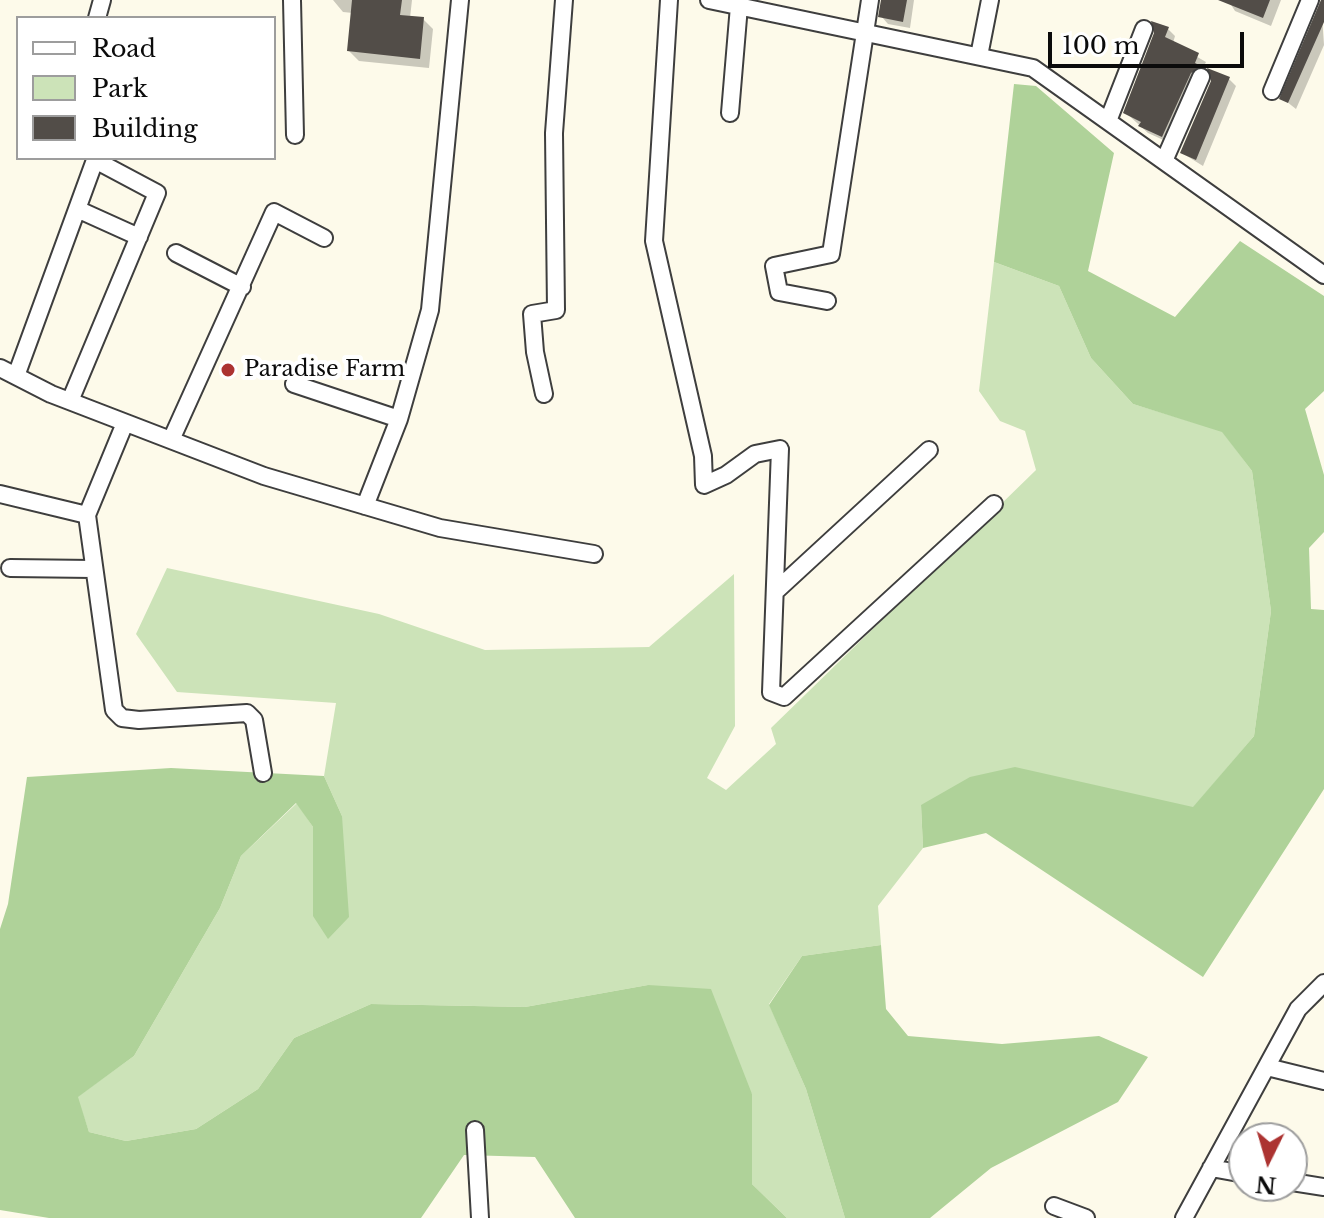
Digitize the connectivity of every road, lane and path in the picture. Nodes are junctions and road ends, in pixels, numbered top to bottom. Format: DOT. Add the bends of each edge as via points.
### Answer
graph roads {
  1 [pos="292,0"];
  2 [pos="460,0"];
  3 [pos="564,0"];
  4 [pos="669,0"];
  5 [pos="709,0"];
  6 [pos="870,0"];
  7 [pos="990,0"];
  8 [pos="1310,0"];
  9 [pos="739,6"];
  10 [pos="779,7"];
  11 [pos="1144,29"];
  12 [pos="865,33"];
  13 [pos="979,56"];
  14 [pos="1201,77"];
  15 [pos="1272,91"];
  16 [pos="730,113"];
  17 [pos="1108,121"];
  18 [pos="295,135"];
  19 [pos="1164,161"];
  20 [pos="77,209"];
  21 [pos="139,237"];
  22 [pos="324,238"];
  23 [pos="176,253"];
  24 [pos="1324,275"];
  25 [pos="242,287"];
  26 [pos="827,301"];
  27 [pos="8,372"];
  28 [pos="294,384"];
  29 [pos="544,394"];
  30 [pos="70,401"];
  31 [pos="399,419"];
  32 [pos="125,423"];
  33 [pos="171,440"];
  34 [pos="929,450"];
  35 [pos="0,494"];
  36 [pos="994,504"];
  37 [pos="365,506"];
  38 [pos="87,515"];
  39 [pos="594,554"];
  40 [pos="10,568"];
  41 [pos="93,569"];
  42 [pos="777,590"];
  43 [pos="263,773"];
  44 [pos="1324,983"];
  45 [pos="1267,1067"];
  46 [pos="1324,1081"];
  47 [pos="475,1130"];
  48 [pos="1211,1168"];
  49 [pos="1228,1171"];
  50 [pos="1054,1206"];
  51 [pos="480,1218"];
  52 [pos="1086,1218"];
  53 [pos="1184,1218"];
  1 -- 18 [label="street"];
  2 -- 31 [label="street" via="430,310"];
  3 -- 29 [label="street" via="554,133 556,310 532,314"];
  4 -- 42 [label="street" via="654,241 703,456 704,485 755,454 780,449"];
  5 -- 9 [label="street"];
  6 -- 12 [label="street"];
  7 -- 13 [label="street"];
  8 -- 15 [label="street"];
  9 -- 10 [label="street"];
  9 -- 16 [label="street"];
  10 -- 12 [label="street"];
  11 -- 17 [label="street"];
  12 -- 13 [label="street"];
  12 -- 26 [label="street" via="831,254 774,266 779,292"];
  13 -- 17 [label="street" via="1033,68"];
  14 -- 19 [label="street"];
  17 -- 19 [label="street"];
  19 -- 24 [label="street"];
  20 -- 21 [label="street"];
  20 -- 21 [label="street" via="95,160 157,193"];
  20 -- 27 [label="street"];
  21 -- 30 [label="street"];
  22 -- 25 [label="street" via="274,212"];
  23 -- 25 [label="street"];
  25 -- 33 [label="street"];
  27 -- 30 [label="street"];
  28 -- 31 [label="street"];
  30 -- 32 [label="street"];
  31 -- 37 [label="street"];
  32 -- 33 [label="street"];
  32 -- 38 [label="street"];
  33 -- 37 [label="street" via="264,476"];
  34 -- 42 [label="street"];
  35 -- 38 [label="street"];
  36 -- 42 [label="street" via="784,697 771,692"];
  37 -- 39 [label="street" via="440,528"];
  38 -- 41 [label="street"];
  40 -- 41 [label="street"];
  41 -- 43 [label="street" via="114,710 122,718 139,720 247,713 254,720"];
  44 -- 45 [label="street" via="1298,1009"];
  45 -- 46 [label="street"];
  45 -- 48 [label="street"];
  47 -- 51 [label="street"];
  48 -- 49 [label="street"];
  48 -- 53 [label="street"];
  50 -- 52 [label="street"];
}
